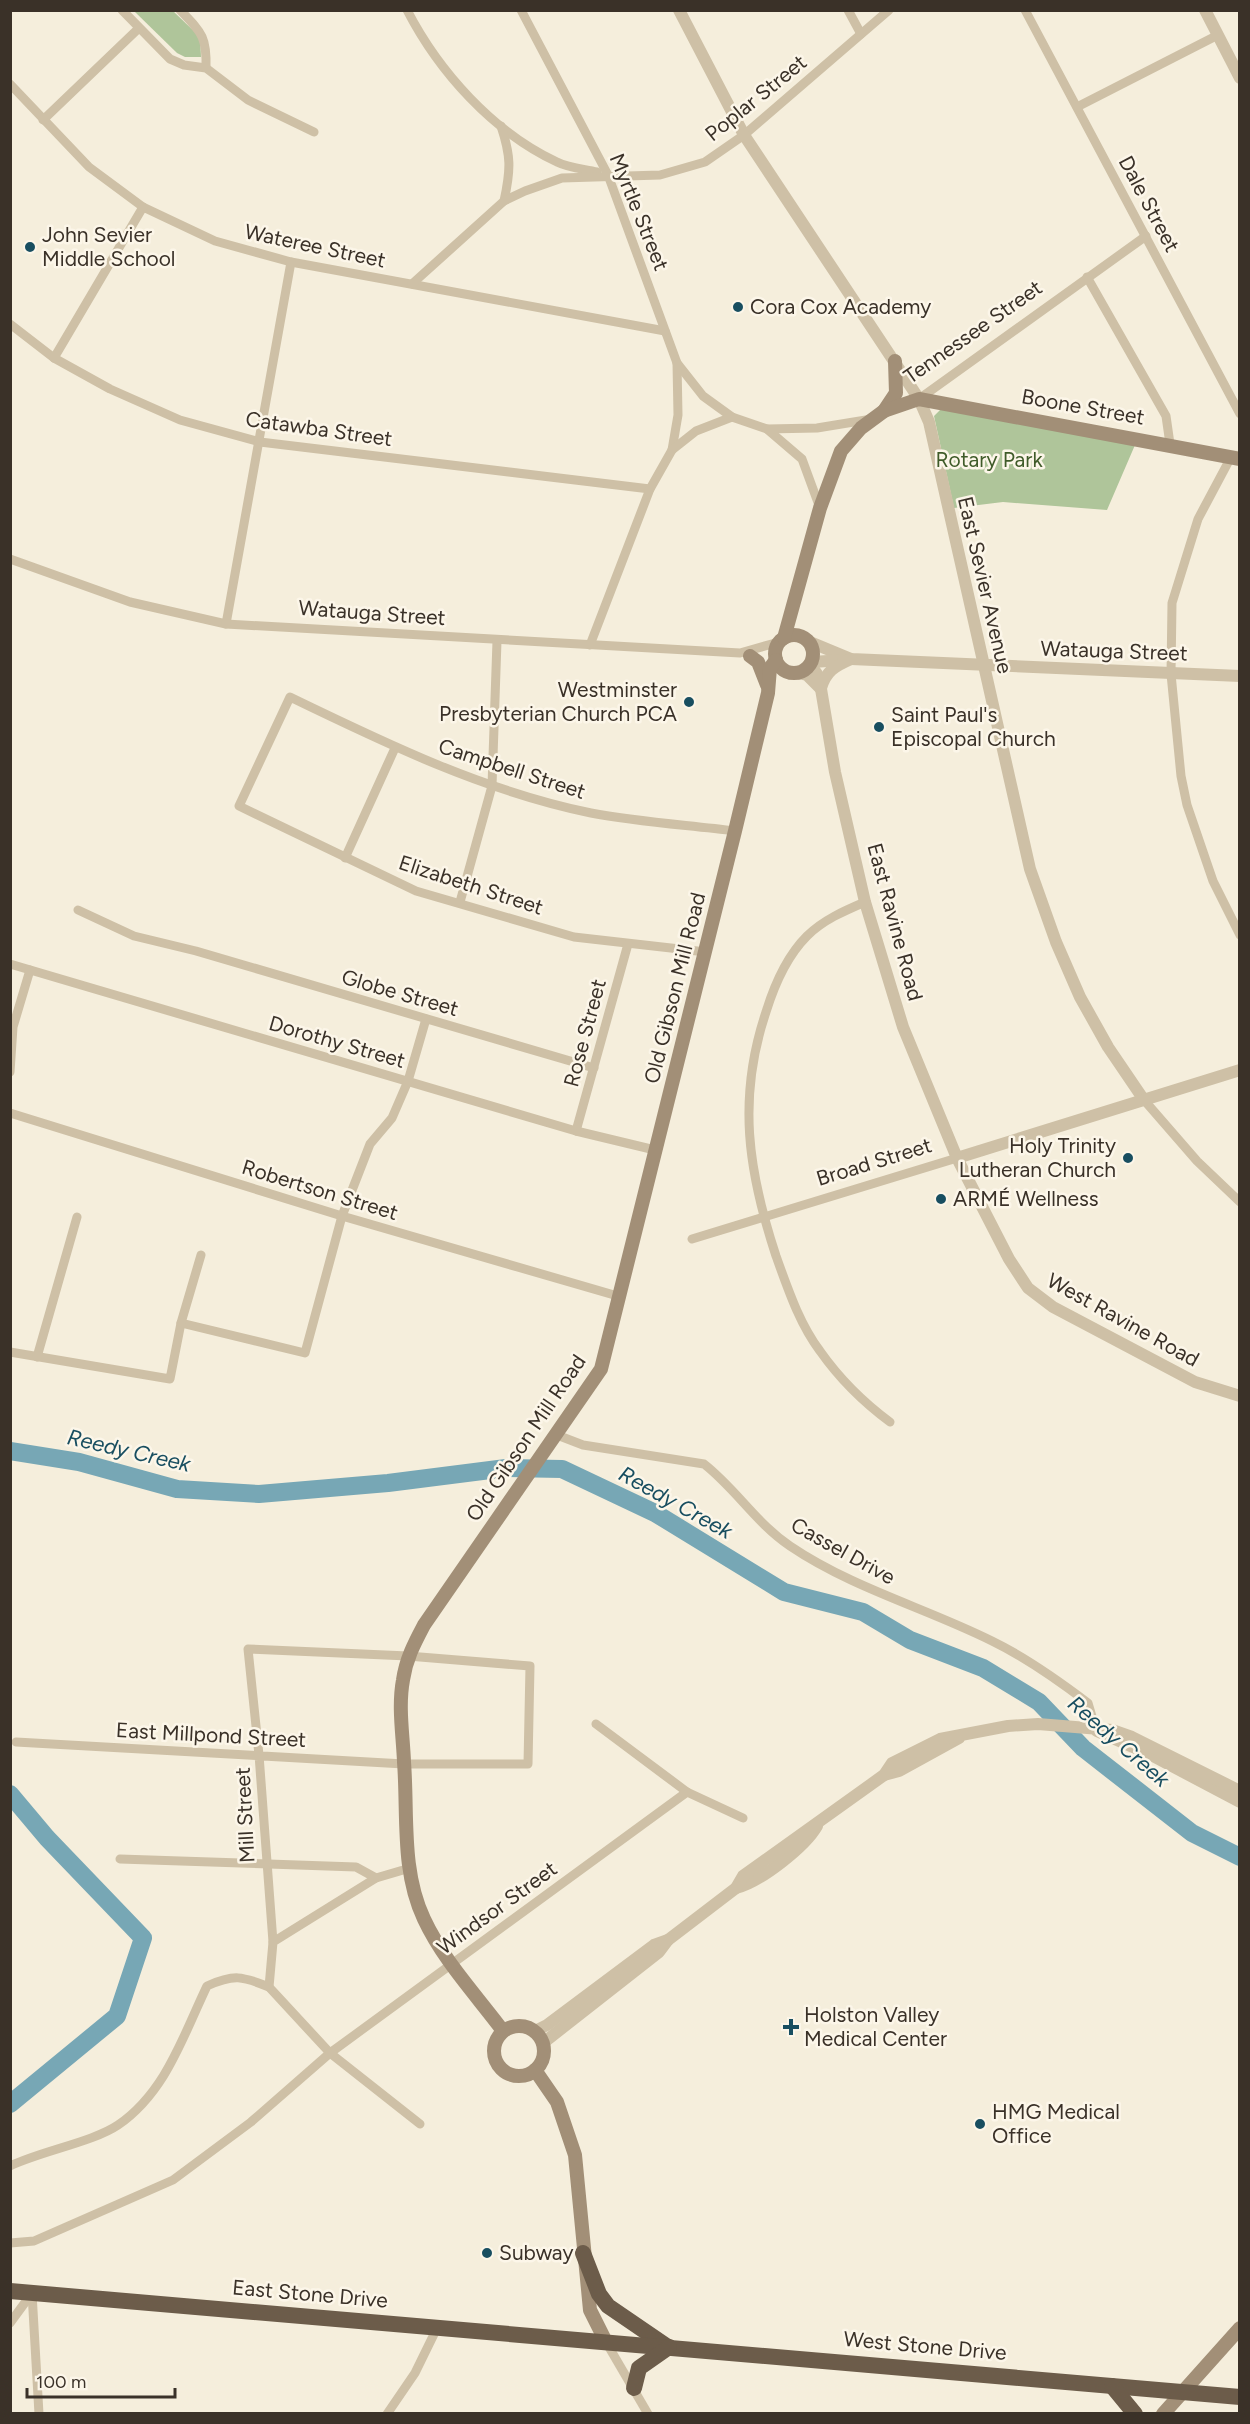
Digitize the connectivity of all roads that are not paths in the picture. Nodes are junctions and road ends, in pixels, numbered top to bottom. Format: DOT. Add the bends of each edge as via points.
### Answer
graph roads {
  1 [pos="122,10"];
  2 [pos="180,10"];
  3 [pos="406,10"];
  4 [pos="521,10"];
  5 [pos="679,10"];
  6 [pos="848,10"];
  7 [pos="889,10"];
  8 [pos="1025,10"];
  9 [pos="1205,10"];
  10 [pos="139,28"];
  11 [pos="861,34"];
  12 [pos="1216,36"];
  13 [pos="206,68"];
  14 [pos="1239,78"];
  15 [pos="10,84"];
  16 [pos="1077,107"];
  17 [pos="43,120"];
  18 [pos="501,126"];
  19 [pos="314,132"];
  20 [pos="744,135"];
  21 [pos="608,175"];
  22 [pos="504,201"];
  23 [pos="143,207"];
  24 [pos="1146,237"];
  25 [pos="291,262"];
  26 [pos="1087,277"];
  27 [pos="412,284"];
  28 [pos="10,324"];
  29 [pos="665,331"];
  30 [pos="54,358"];
  31 [pos="895,361"];
  32 [pos="677,363"];
  33 [pos="920,399"];
  34 [pos="884,411"];
  35 [pos="1239,414"];
  36 [pos="732,417"];
  37 [pos="872,419"];
  38 [pos="767,429"];
  39 [pos="260,442"];
  40 [pos="1170,444"];
  41 [pos="672,450"];
  42 [pos="1235,458"];
  43 [pos="650,489"];
  44 [pos="820,508"];
  45 [pos="10,559"];
  46 [pos="795,604"];
  47 [pos="226,624"];
  48 [pos="782,640"];
  49 [pos="807,640"];
  50 [pos="497,641"];
  51 [pos="590,645"];
  52 [pos="745,655"];
  53 [pos="776,659"];
  54 [pos="851,659"];
  55 [pos="811,663"];
  56 [pos="984,665"];
  57 [pos="793,672"];
  58 [pos="1171,674"];
  59 [pos="1239,676"];
  60 [pos="820,689"];
  61 [pos="768,693"];
  62 [pos="396,748"];
  63 [pos="492,786"];
  64 [pos="239,806"];
  65 [pos="735,831"];
  66 [pos="345,858"];
  67 [pos="460,902"];
  68 [pos="865,902"];
  69 [pos="78,910"];
  70 [pos="1239,935"];
  71 [pos="628,944"];
  72 [pos="706,952"];
  73 [pos="10,964"];
  74 [pos="30,970"];
  75 [pos="426,1019"];
  76 [pos="12,1027"];
  77 [pos="594,1068"];
  78 [pos="1239,1070"];
  79 [pos="10,1072"];
  80 [pos="408,1081"];
  81 [pos="1144,1100"];
  82 [pos="10,1113"];
  83 [pos="576,1131"];
  84 [pos="655,1150"];
  85 [pos="957,1158"];
  86 [pos="1239,1202"];
  87 [pos="342,1216"];
  88 [pos="77,1217"];
  89 [pos="763,1217"];
  90 [pos="692,1239"];
  91 [pos="201,1255"];
  92 [pos="621,1297"];
  93 [pos="181,1323"];
  94 [pos="10,1352"];
  95 [pos="37,1357"];
  96 [pos="1239,1396"];
  97 [pos="890,1422"];
  98 [pos="557,1435"];
  99 [pos="408,1656"];
  100 [pos="596,1724"];
  101 [pos="1091,1729"];
  102 [pos="16,1742"];
  103 [pos="259,1755"];
  104 [pos="405,1764"];
  105 [pos="1239,1791"];
  106 [pos="687,1792"];
  107 [pos="1239,1802"];
  108 [pos="742,1818"];
  109 [pos="120,1859"];
  110 [pos="266,1864"];
  111 [pos="410,1868"];
  112 [pos="376,1878"];
  113 [pos="668,1940"];
  114 [pos="273,1942"];
  115 [pos="452,1963"];
  116 [pos="269,1987"];
  117 [pos="503,2031"];
  118 [pos="535,2031"];
  119 [pos="543,2043"];
  120 [pos="330,2053"];
  121 [pos="535,2070"];
  122 [pos="420,2124"];
  123 [pos="10,2166"];
  124 [pos="10,2243"];
  125 [pos="583,2253"];
  126 [pos="10,2291"];
  127 [pos="32,2293"];
  128 [pos="10,2323"];
  129 [pos="437,2328"];
  130 [pos="1239,2328"];
  131 [pos="606,2342"];
  132 [pos="669,2347"];
  133 [pos="1112,2386"];
  134 [pos="633,2388"];
  135 [pos="1182,2392"];
  136 [pos="1239,2397"];
  137 [pos="39,2414"];
  138 [pos="387,2414"];
  139 [pos="648,2414"];
  140 [pos="1135,2414"];
  141 [pos="1163,2414"];
  1 -- 10 [label="street"];
  2 -- 13 [label="street" via="207,44"];
  3 -- 18 [label="street" via="441,63"];
  4 -- 21 [label="street, Myrtle Street"];
  5 -- 20 [label="street, East Sevier Avenue"];
  6 -- 11 [label="street"];
  7 -- 11 [label="street, Poplar Street"];
  8 -- 16 [label="street, Dale Street"];
  9 -- 12 [label="street"];
  10 -- 13 [label="street" via="170,59"];
  10 -- 17 [label="street"];
  11 -- 20 [label="street, Poplar Street"];
  12 -- 14 [label="street"];
  12 -- 16 [label="street"];
  13 -- 19 [label="street" via="248,100"];
  15 -- 17 [label="street, Wateree Street"];
  16 -- 24 [label="street, Dale Street"];
  17 -- 23 [label="street, Wateree Street" via="89,167"];
  18 -- 21 [label="street" via="559,163"];
  18 -- 22 [label="street" via="510,152 511,170"];
  20 -- 21 [label="street, Poplar Street" via="705,162 666,173"];
  20 -- 31 [label="street, East Sevier Avenue"];
  21 -- 22 [label="street, Poplar Street" via="562,178"];
  21 -- 29 [label="street, Myrtle Street"];
  22 -- 27 [label="street, Poplar Street"];
  23 -- 25 [label="street, Wateree Street" via="215,241"];
  23 -- 30 [label="street"];
  24 -- 26 [label="street, Tennessee Street"];
  24 -- 35 [label="street, Dale Street"];
  25 -- 27 [label="street, Wateree Street"];
  25 -- 39 [label="street"];
  26 -- 33 [label="street, Tennessee Street"];
  26 -- 40 [label="street" via="1166,416"];
  27 -- 29 [label="street, Wateree Street"];
  28 -- 30 [label="street, Catawba Street"];
  29 -- 32 [label="street, Myrtle Street"];
  30 -- 39 [label="street, Catawba Street" via="110,389 180,420"];
  31 -- 33 [label="street, East Sevier Avenue"];
  31 -- 34 [label="main road" via="896,393"];
  32 -- 36 [label="street, Myrtle Street" via="703,396"];
  32 -- 41 [label="street" via="678,416"];
  33 -- 34 [label="main road, Tennessee Street"];
  33 -- 40 [label="main road, Boone Street"];
  33 -- 56 [label="street, East Sevier Avenue" via="929,422"];
  34 -- 37 [label="main road, Tennessee Street"];
  36 -- 38 [label="street, Tennessee Street"];
  36 -- 41 [label="street" via="696,431"];
  37 -- 38 [label="street, Tennessee Street" via="818,428"];
  37 -- 44 [label="main road" via="841,451"];
  38 -- 44 [label="street" via="802,459"];
  39 -- 43 [label="street, Catawba Street"];
  39 -- 47 [label="street"];
  40 -- 42 [label="main road, Boone Street"];
  41 -- 43 [label="street"];
  42 -- 58 [label="street" via="1198,519 1172,603"];
  43 -- 51 [label="street"];
  44 -- 46 [label="main road"];
  45 -- 47 [label="street, Watauga Street" via="130,602"];
  46 -- 48 [label="main road"];
  46 -- 49 [label="main road"];
  47 -- 50 [label="street, Watauga Street"];
  48 -- 49 [label="main road" via="794,635"];
  48 -- 52 [label="street, Watauga Street"];
  48 -- 53 [label="main road" via="775,651"];
  49 -- 54 [label="street, Watauga Street"];
  49 -- 55 [label="main road" via="813,652"];
  50 -- 51 [label="street, Watauga Street"];
  50 -- 63 [label="street"];
  51 -- 52 [label="street, Watauga Street"];
  52 -- 53 [label="street, Watauga Street"];
  52 -- 61 [label="main road" via="758,662"];
  53 -- 57 [label="main road"];
  53 -- 61 [label="main road, Old Gibson Mill Road" via="770,668"];
  54 -- 55 [label="street"];
  54 -- 56 [label="street, Watauga Street"];
  54 -- 60 [label="street" via="824,676"];
  55 -- 57 [label="main road"];
  55 -- 60 [label="street, East Ravine Road"];
  56 -- 58 [label="street, Watauga Street"];
  56 -- 81 [label="street, East Sevier Avenue" via="1018,825 1041,906 1080,997"];
  57 -- 60 [label="street" via="807,675"];
  57 -- 61 [label="main road"];
  58 -- 59 [label="street, Watauga Street"];
  58 -- 70 [label="street" via="1180,776 1187,805 1213,881"];
  60 -- 68 [label="street, East Ravine Road"];
  61 -- 65 [label="main road, Old Gibson Mill Road"];
  62 -- 63 [label="street, Campbell Street"];
  62 -- 64 [label="street, Campbell Street" via="290,696"];
  62 -- 66 [label="street"];
  63 -- 65 [label="street, Campbell Street" via="591,813"];
  63 -- 67 [label="street"];
  64 -- 66 [label="street, Elizabeth Street"];
  65 -- 72 [label="main road, Old Gibson Mill Road"];
  66 -- 67 [label="street, Elizabeth Street" via="416,891"];
  67 -- 71 [label="street, Elizabeth Street" via="574,936"];
  68 -- 85 [label="street, East Ravine Road" via="903,1027"];
  68 -- 89 [label="street" via="834,915 806,937 771,995 758,1033 750,1071 747,1125 753,1181"];
  69 -- 75 [label="street, Globe Street" via="134,936"];
  71 -- 72 [label="street, Elizabeth Street"];
  71 -- 77 [label="street, Rose Street"];
  72 -- 84 [label="main road, Old Gibson Mill Road"];
  73 -- 74 [label="street, Dorothy Street"];
  74 -- 76 [label="street"];
  74 -- 80 [label="street, Dorothy Street"];
  75 -- 77 [label="street, Globe Street"];
  75 -- 80 [label="street"];
  76 -- 79 [label="street"];
  77 -- 83 [label="street, Rose Street"];
  78 -- 81 [label="street, Broad Street"];
  80 -- 83 [label="street, Dorothy Street"];
  80 -- 87 [label="street" via="392,1118 370,1144"];
  81 -- 85 [label="street, Broad Street"];
  81 -- 86 [label="street"];
  82 -- 87 [label="street, Robertson Street"];
  83 -- 84 [label="street, Dorothy Street"];
  84 -- 92 [label="main road, Old Gibson Mill Road"];
  85 -- 89 [label="street, Broad Street"];
  85 -- 96 [label="street, West Ravine Road" via="1009,1259 1039,1299 1209,1389"];
  87 -- 92 [label="street, Robertson Street"];
  87 -- 93 [label="street" via="305,1353"];
  88 -- 95 [label="street"];
  89 -- 90 [label="street, Broad Street"];
  89 -- 97 [label="street" via="800,1318 819,1350 850,1387"];
  91 -- 93 [label="street"];
  92 -- 98 [label="main road, Old Gibson Mill Road" via="601,1369"];
  93 -- 95 [label="street" via="170,1379"];
  94 -- 95 [label="street"];
  98 -- 99 [label="main road, Old Gibson Mill Road" via="424,1625"];
  98 -- 101 [label="street, Cassel Drive" via="584,1445 704,1464 762,1525 791,1547 896,1601 1007,1648 1088,1703"];
  99 -- 103 [label="street, Mill Street" via="248,1649"];
  99 -- 104 [label="main road, Old Gibson Mill Road" via="400,1710"];
  99 -- 104 [label="street, East Millpond Street" via="530,1666 531,1717 528,1764"];
  100 -- 106 [label="street"];
  101 -- 105 [label="street" via="1112,1730 1142,1740"];
  101 -- 107 [label="street" via="1153,1756"];
  101 -- 113 [label="street" via="1038,1724 960,1737 899,1771 884,1775 749,1885 736,1888"];
  102 -- 103 [label="street, East Millpond Street"];
  103 -- 104 [label="street, East Millpond Street"];
  103 -- 110 [label="street, Mill Street"];
  104 -- 111 [label="main road, Old Gibson Mill Road"];
  106 -- 108 [label="street"];
  106 -- 115 [label="street, Windsor Street"];
  109 -- 110 [label="street"];
  110 -- 112 [label="street" via="356,1867"];
  110 -- 114 [label="street, Mill Street"];
  111 -- 112 [label="street"];
  111 -- 115 [label="main road, Old Gibson Mill Road" via="424,1919"];
  112 -- 114 [label="street"];
  113 -- 118 [label="street" via="654,1945"];
  113 -- 119 [label="street" via="659,1952"];
  114 -- 116 [label="street, Mill Street"];
  115 -- 117 [label="main road, Old Gibson Mill Road"];
  115 -- 120 [label="street, Windsor Street"];
  116 -- 120 [label="street"];
  116 -- 123 [label="street" via="245,1977 226,1978 207,1986 176,2058 146,2101 117,2126"];
  117 -- 118 [label="main road" via="519,2025"];
  117 -- 121 [label="main road" via="495,2044 495,2060 500,2067 513,2075"];
  118 -- 119 [label="main road"];
  119 -- 121 [label="main road" via="544,2058"];
  120 -- 122 [label="street"];
  120 -- 124 [label="street, Windsor Street" via="251,2122 173,2180 34,2241"];
  121 -- 125 [label="main road" via="557,2102 574,2155"];
  125 -- 131 [label="main road" via="590,2310"];
  125 -- 132 [label="highway" via="599,2294 608,2306"];
  126 -- 127 [label="highway, East Stone Drive"];
  127 -- 128 [label="street"];
  127 -- 129 [label="highway, East Stone Drive"];
  127 -- 137 [label="street"];
  129 -- 131 [label="highway, East Stone Drive"];
  129 -- 138 [label="street" via="415,2373"];
  130 -- 135 [label="main road"];
  131 -- 132 [label="highway, West Stone Drive"];
  131 -- 134 [label="street"];
  132 -- 133 [label="highway, West Stone Drive"];
  132 -- 134 [label="highway" via="639,2368"];
  133 -- 135 [label="highway, West Stone Drive"];
  133 -- 140 [label="highway"];
  134 -- 139 [label="street"];
  135 -- 136 [label="highway, West Stone Drive"];
  135 -- 141 [label="main road"];
}
